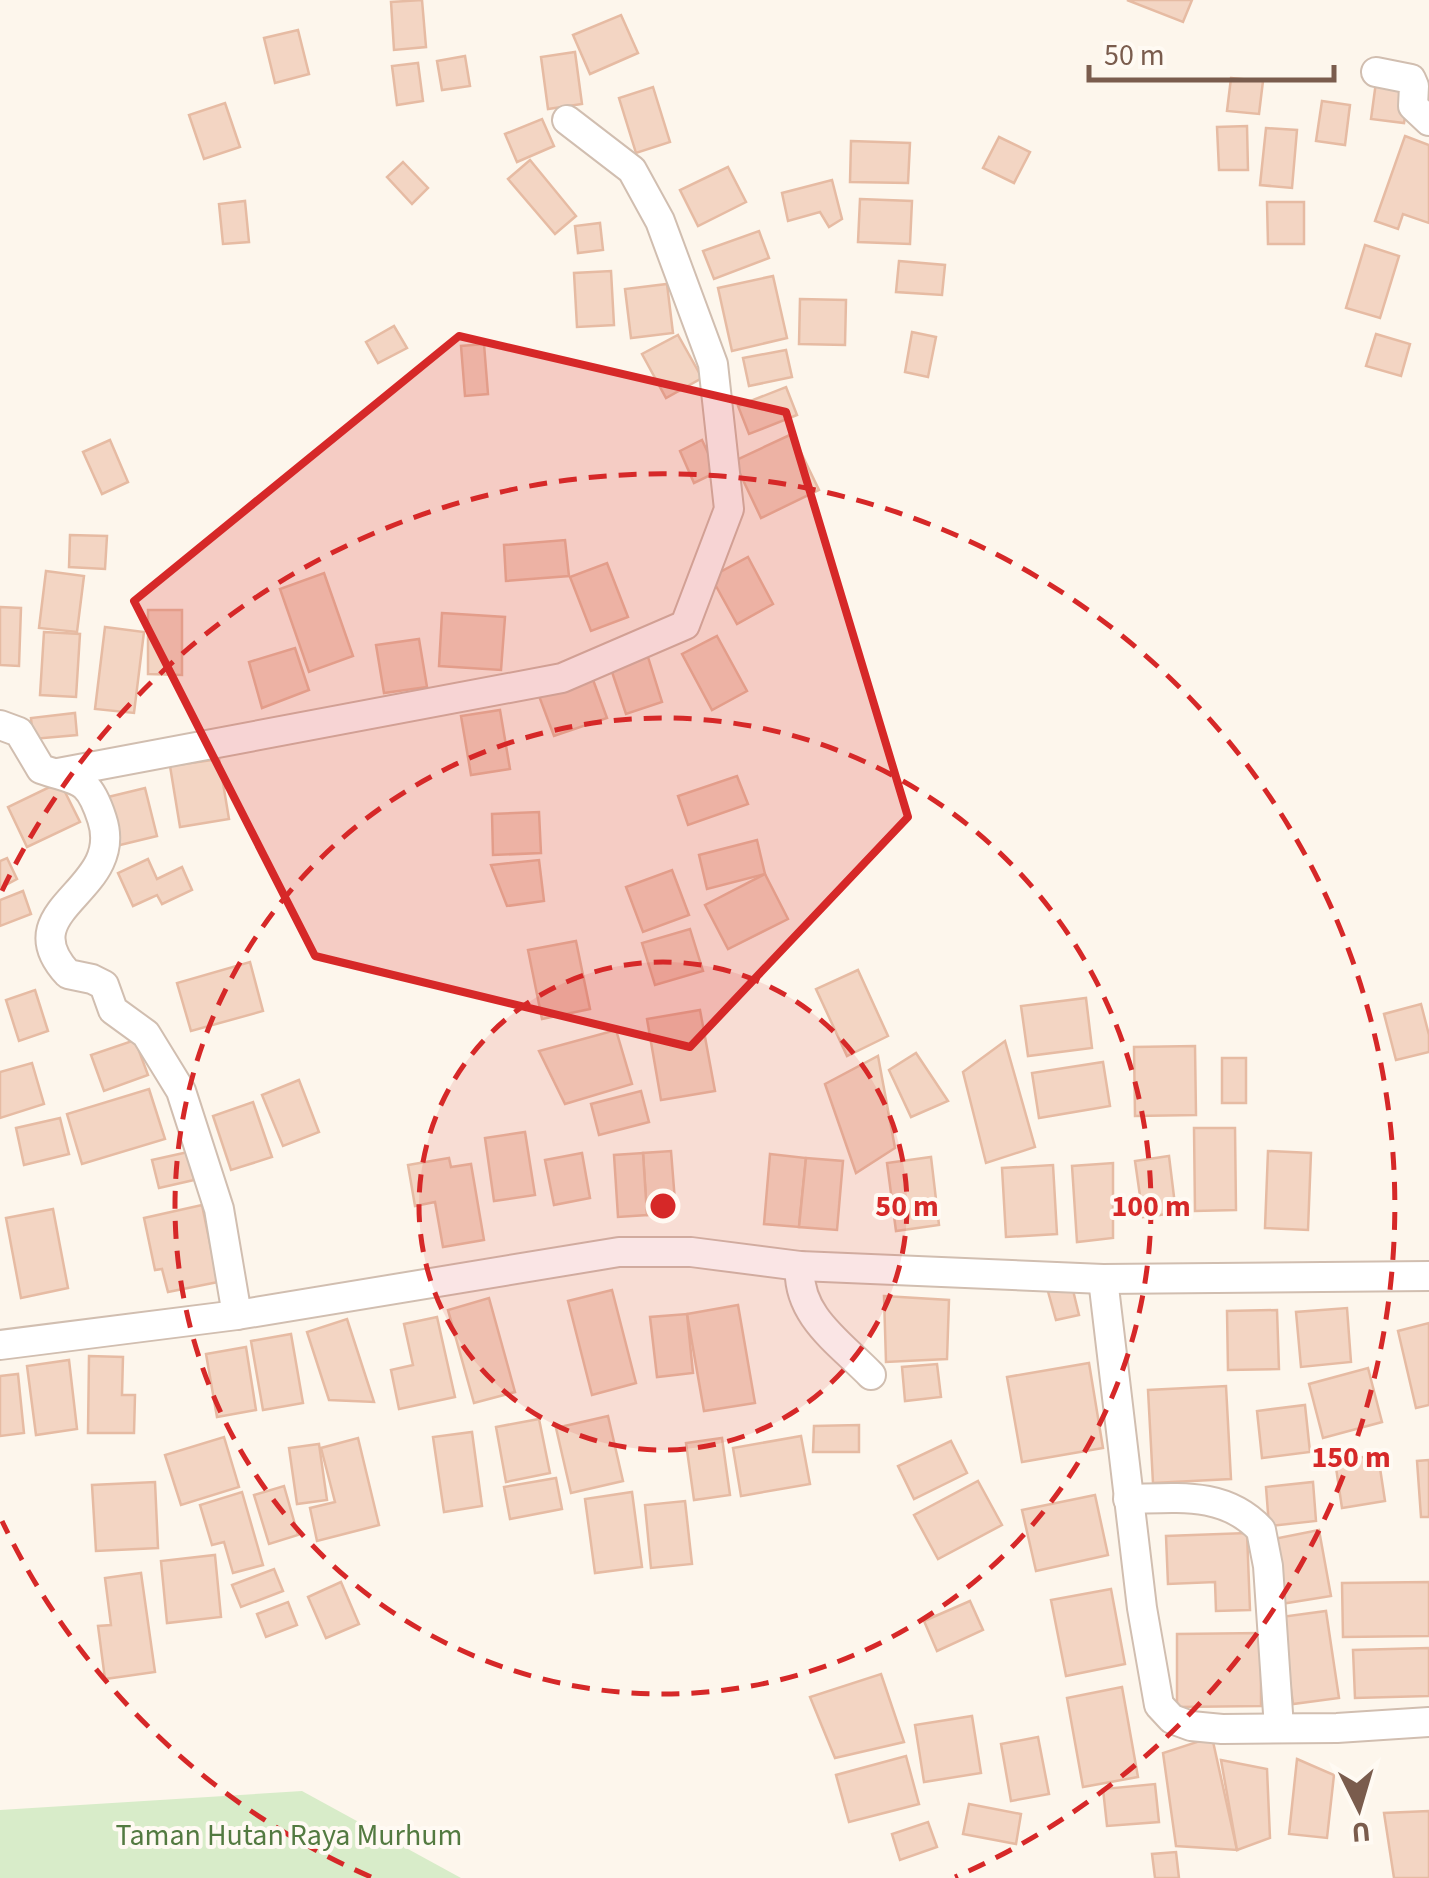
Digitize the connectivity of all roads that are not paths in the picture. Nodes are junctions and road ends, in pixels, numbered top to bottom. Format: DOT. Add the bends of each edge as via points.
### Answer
graph roads {
  1 [pos="1376,72"];
  2 [pos="568,120"];
  3 [pos="1429,120"];
  4 [pos="0,725"];
  5 [pos="58,773"];
  6 [pos="800,1266"];
  7 [pos="1429,1276"];
  8 [pos="1102,1280"];
  9 [pos="237,1314"];
  10 [pos="0,1345"];
  11 [pos="872,1375"];
  12 [pos="1128,1500"];
  13 [pos="1429,1722"];
  14 [pos="1279,1728"];
  1 -- 3 [label="street" via="1411,79 1414,106"];
  2 -- 5 [label="street" via="632,170 660,221 713,364 729,509 685,624 562,678"];
  4 -- 5 [label="street" via="19,732 41,769"];
  5 -- 9 [label="street" via="90,789 107,845 80,892 53,920 54,954 68,974 104,986 113,1010 146,1034 168,1066 218,1209"];
  6 -- 8 [label="street"];
  6 -- 9 [label="street" via="692,1252 618,1252"];
  6 -- 11 [label="street" via="799,1282 814,1318"];
  7 -- 8 [label="street"];
  8 -- 12 [label="street"];
  9 -- 10 [label="street"];
  12 -- 14 [label="street" via="1159,1705 1172,1720 1191,1726"];
  12 -- 14 [label="street" via="1198,1497 1232,1508 1261,1530"];
  13 -- 14 [label="street"];
}
